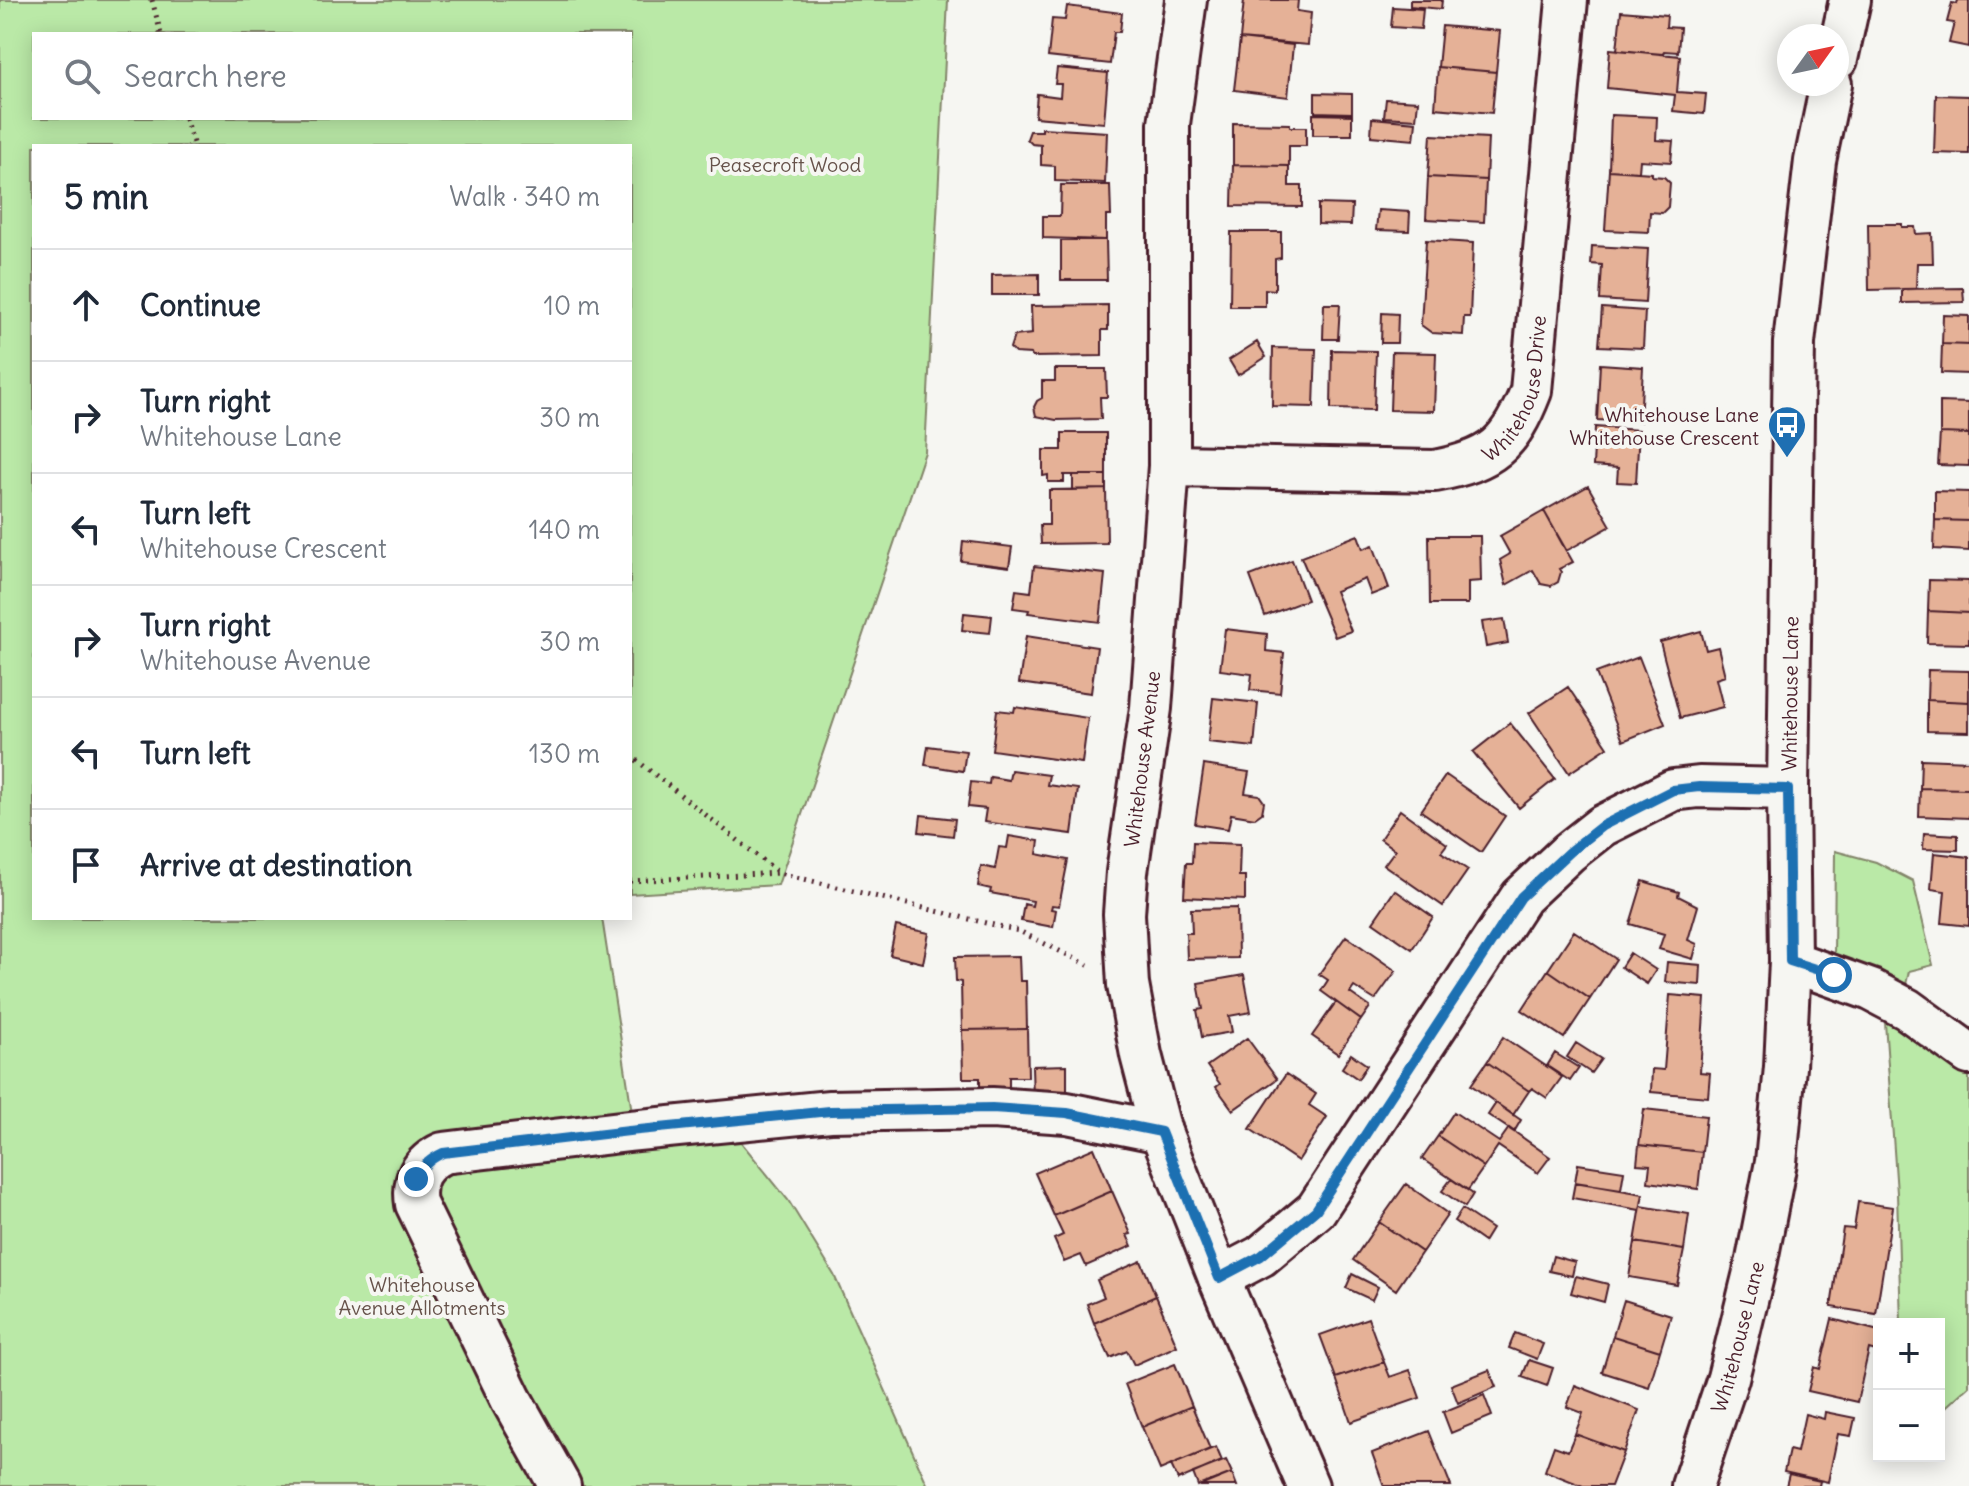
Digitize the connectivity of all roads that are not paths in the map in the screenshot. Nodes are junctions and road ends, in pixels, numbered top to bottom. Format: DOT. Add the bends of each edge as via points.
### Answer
graph roads {
  1 [pos="1186,0"];
  2 [pos="1567,0"];
  3 [pos="1850,0"];
  4 [pos="1845,24"];
  5 [pos="1829,96"];
  6 [pos="1169,466"];
  7 [pos="1788,789"];
  8 [pos="1790,961"];
  9 [pos="1969,1054"];
  10 [pos="1161,1132"];
  11 [pos="1219,1278"];
  12 [pos="560,1486"];
  13 [pos="1308,1486"];
  14 [pos="1692,1486"];
  1 -- 6 [label="street, Whitehouse Avenue" via="1169,124"];
  2 -- 6 [label="street, Whitehouse Drive" via="1531,391 1519,423 1497,448 1469,465 1435,471"];
  3 -- 4 [label="street"];
  5 -- 7 [label="street, Whitehouse Lane" via="1815,161 1794,343"];
  6 -- 10 [label="street, Whitehouse Avenue" via="1151,708 1124,914 1128,985"];
  7 -- 8 [label="street, Whitehouse Lane"];
  7 -- 11 [label="street" via="1673,790 1602,826 1569,852 1521,897 1316,1210 1261,1256"];
  8 -- 9 [label="street" via="1871,990"];
  8 -- 14 [label="street, Whitehouse Lane" via="1776,1162 1728,1378"];
  10 -- 11 [label="street, Whitehouse Avenue"];
  10 -- 12 [label="street" via="1067,1113 992,1108 830,1111 614,1132 443,1153 431,1159 416,1179 416,1204 511,1399"];
  11 -- 13 [label="street, Whitehouse Avenue"];
}
